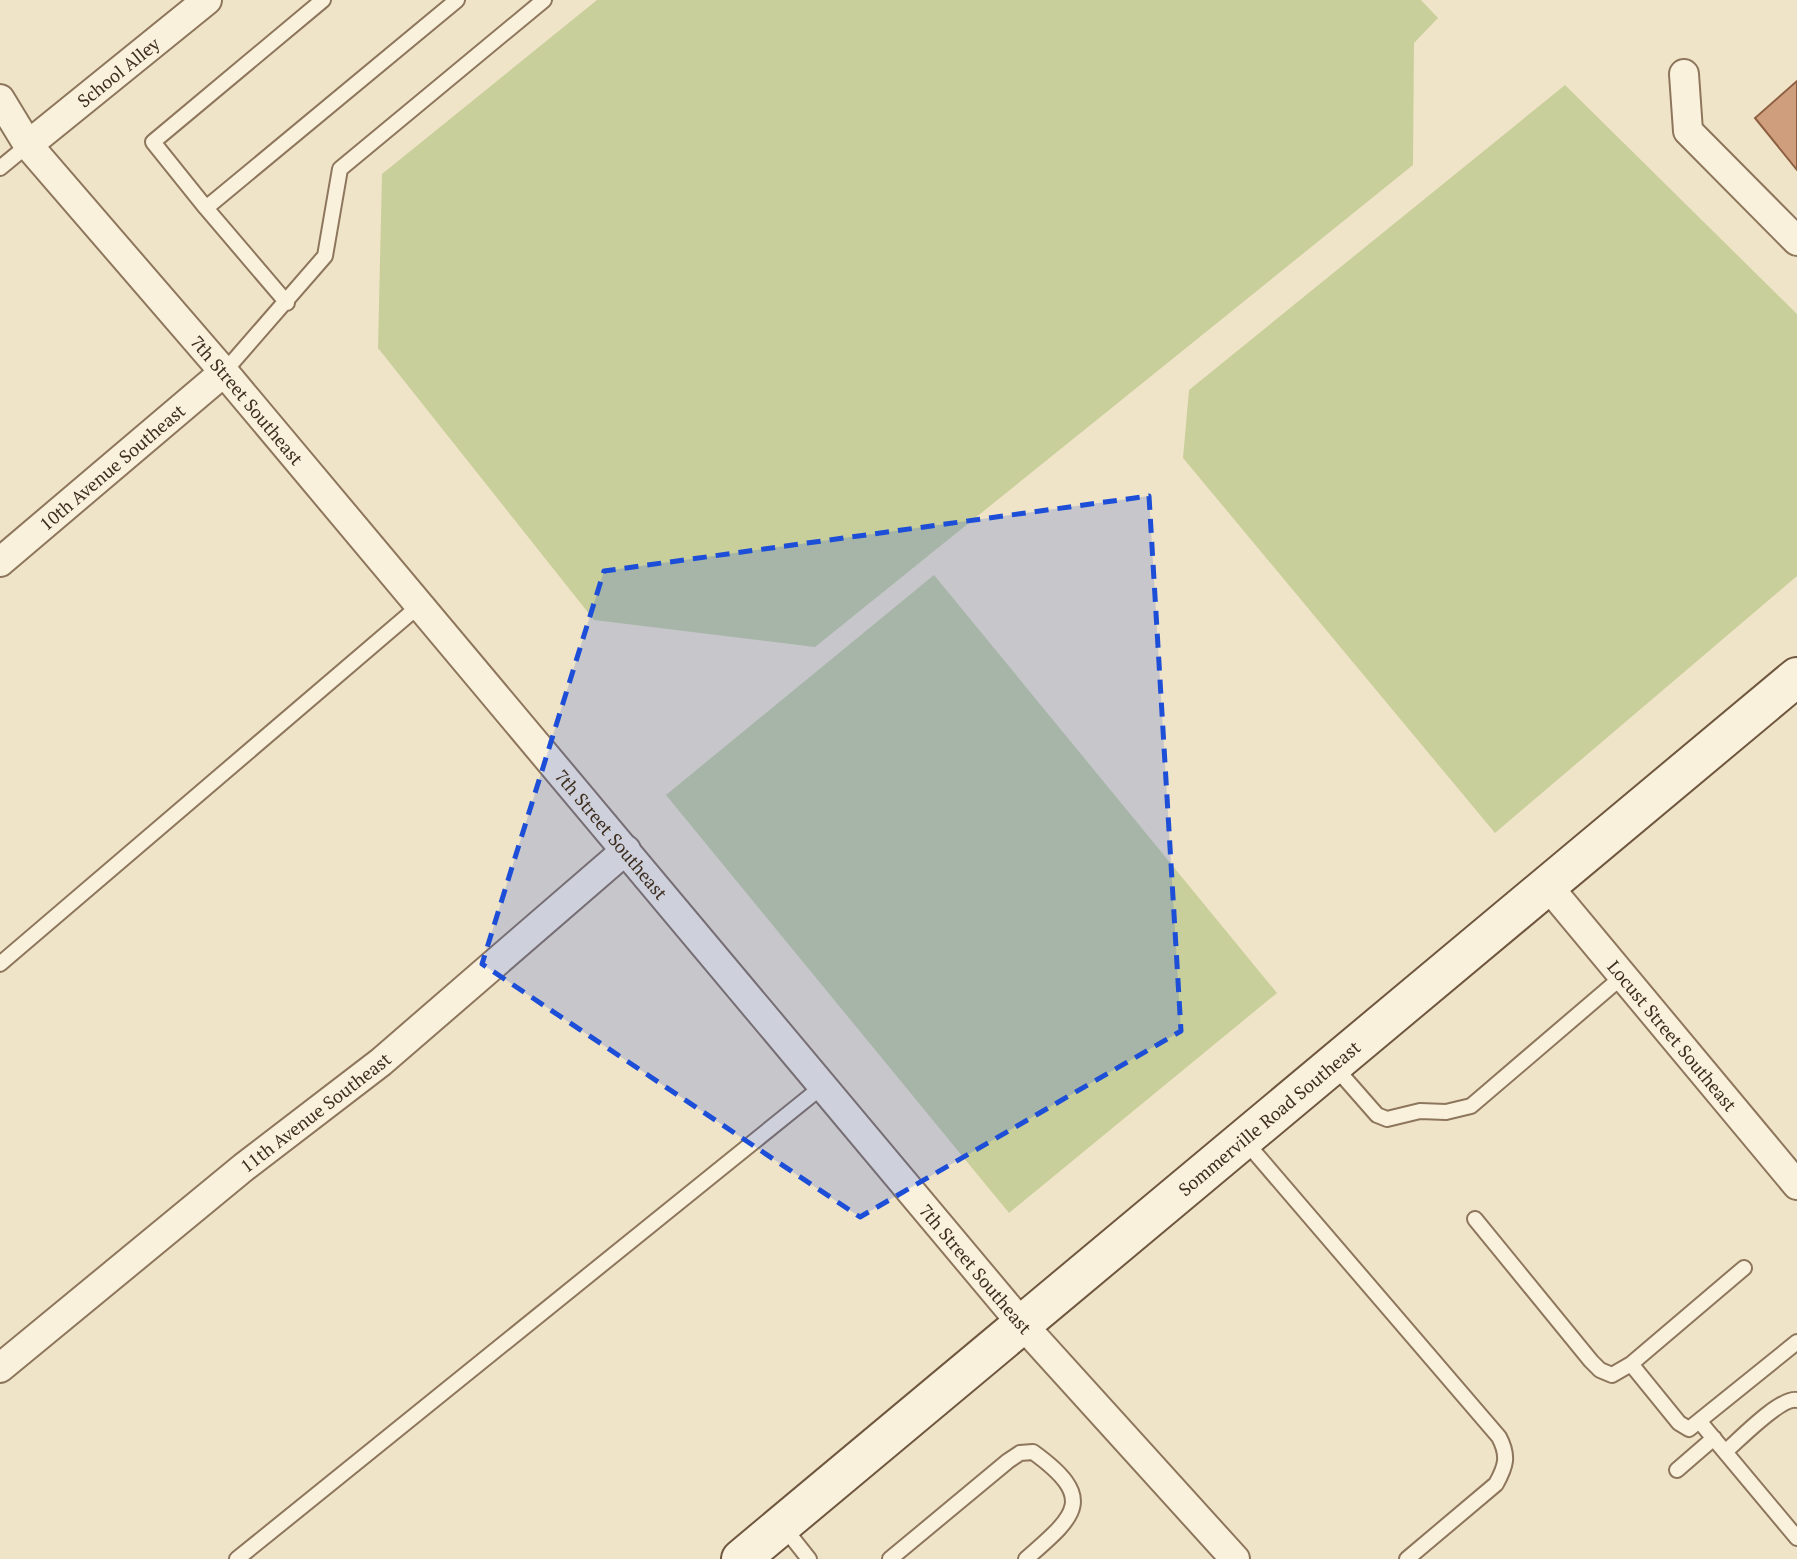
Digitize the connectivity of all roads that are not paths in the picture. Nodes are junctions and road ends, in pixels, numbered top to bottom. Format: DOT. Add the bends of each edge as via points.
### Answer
graph roads {
  1 [pos="207,0"];
  2 [pos="323,0"];
  3 [pos="457,0"];
  4 [pos="544,0"];
  5 [pos="1684,74"];
  6 [pos="0,99"];
  7 [pos="28,145"];
  8 [pos="0,168"];
  9 [pos="206,208"];
  10 [pos="1797,241"];
  11 [pos="287,303"];
  12 [pos="224,372"];
  13 [pos="0,562"];
  14 [pos="420,605"];
  15 [pos="1797,677"];
  16 [pos="626,850"];
  17 [pos="1547,885"];
  18 [pos="0,964"];
  19 [pos="1623,976"];
  20 [pos="1333,1065"];
  21 [pos="825,1085"];
  22 [pos="1243,1139"];
  23 [pos="1797,1185"];
  24 [pos="1475,1219"];
  25 [pos="1744,1268"];
  26 [pos="1022,1324"];
  27 [pos="1797,1342"];
  28 [pos="1631,1364"];
  29 [pos="0,1368"];
  30 [pos="1797,1400"];
  31 [pos="1700,1422"];
  32 [pos="1713,1438"];
  33 [pos="1725,1452"];
  34 [pos="1676,1470"];
  35 [pos="782,1525"];
  36 [pos="1797,1538"];
  37 [pos="237,1559"];
  38 [pos="741,1559"];
  39 [pos="809,1559"];
  40 [pos="891,1559"];
  41 [pos="1026,1559"];
  42 [pos="1235,1559"];
  43 [pos="1407,1559"];
  1 -- 7 [label="street, School Alley"];
  2 -- 9 [label="lane" via="153,142"];
  3 -- 9 [label="lane"];
  4 -- 11 [label="lane" via="340,169 325,256"];
  5 -- 10 [label="street" via="1688,131"];
  6 -- 7 [label="street, 7th Street Southeast"];
  7 -- 8 [label="lane"];
  7 -- 12 [label="street, 7th Street Southeast"];
  9 -- 11 [label="lane"];
  11 -- 12 [label="lane"];
  12 -- 13 [label="street, 10th Avenue Southeast"];
  12 -- 14 [label="street, 7th Street Southeast"];
  14 -- 16 [label="street, 7th Street Southeast"];
  14 -- 18 [label="lane"];
  15 -- 17 [label="street, Sommerville Road Southeast"];
  16 -- 21 [label="street, 7th Street Southeast"];
  16 -- 29 [label="street, 11th Avenue Southeast" via="381,1062 244,1167"];
  17 -- 19 [label="street, Locust Street Southeast"];
  17 -- 20 [label="street, Sommerville Road Southeast"];
  19 -- 20 [label="lane" via="1471,1106 1459,1110 1420,1111 1387,1119 1377,1115"];
  19 -- 23 [label="street, Locust Street Southeast"];
  20 -- 22 [label="street, Sommerville Road Southeast"];
  21 -- 26 [label="street, 7th Street Southeast"];
  21 -- 37 [label="lane"];
  22 -- 26 [label="street, Sommerville Road Southeast"];
  22 -- 43 [label="lane" via="1499,1437 1507,1452 1496,1484"];
  24 -- 28 [label="lane" via="1600,1370 1612,1375"];
  25 -- 28 [label="lane"];
  26 -- 35 [label="street, Sommerville Road Southeast"];
  26 -- 42 [label="street, 7th Street Southeast"];
  27 -- 31 [label="lane"];
  28 -- 31 [label="lane" via="1679,1423 1689,1429"];
  30 -- 33 [label="lane" via="1777,1407"];
  31 -- 32 [label="lane"];
  32 -- 33 [label="lane"];
  32 -- 34 [label="lane"];
  33 -- 36 [label="lane"];
  35 -- 38 [label="street, Sommerville Road Southeast"];
  35 -- 39 [label="lane"];
  40 -- 41 [label="lane" via="1008,1461 1033,1452 1059,1470 1074,1508 1067,1523"];
}
